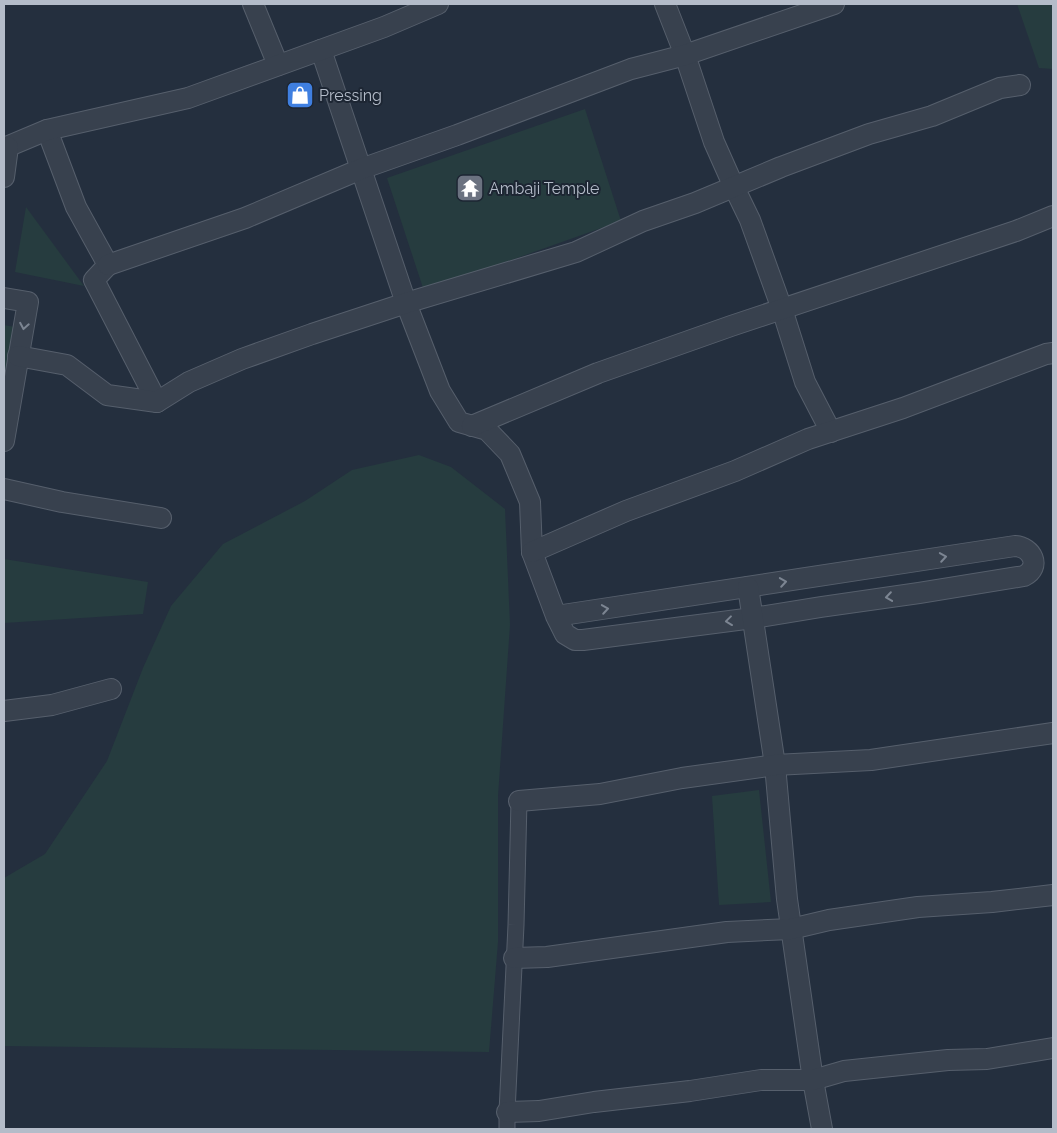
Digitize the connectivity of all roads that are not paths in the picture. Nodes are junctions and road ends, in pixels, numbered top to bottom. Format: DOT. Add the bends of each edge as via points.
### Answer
graph roads {
  1 [pos="253,4"];
  2 [pos="438,4"];
  3 [pos="665,4"];
  4 [pos="834,4"];
  5 [pos="321,50"];
  6 [pos="685,55"];
  7 [pos="278,65"];
  8 [pos="1020,85"];
  9 [pos="47,130"];
  10 [pos="6,147"];
  11 [pos="361,168"];
  12 [pos="4,177"];
  13 [pos="734,187"];
  14 [pos="1053,216"];
  15 [pos="108,265"];
  16 [pos="4,298"];
  17 [pos="406,303"];
  18 [pos="782,309"];
  19 [pos="1053,353"];
  20 [pos="18,356"];
  21 [pos="157,402"];
  22 [pos="472,426"];
  23 [pos="831,432"];
  24 [pos="4,441"];
  25 [pos="4,489"];
  26 [pos="161,518"];
  27 [pos="532,552"];
  28 [pos="748,587"];
  29 [pos="556,616"];
  30 [pos="753,618"];
  31 [pos="111,689"];
  32 [pos="4,710"];
  33 [pos="1053,733"];
  34 [pos="774,765"];
  35 [pos="519,801"];
  36 [pos="1053,895"];
  37 [pos="791,929"];
  38 [pos="514,958"];
  39 [pos="1053,1048"];
  40 [pos="813,1080"];
  41 [pos="507,1121"];
  42 [pos="822,1129"];
  1 -- 7 [label="street"];
  2 -- 5 [label="street"];
  3 -- 6 [label="street"];
  4 -- 6 [label="street"];
  5 -- 7 [label="street"];
  5 -- 11 [label="street"];
  6 -- 11 [label="street" via="631,69"];
  6 -- 13 [label="street" via="714,142"];
  7 -- 9 [label="street" via="188,98"];
  8 -- 13 [label="street" via="1000,88 932,116 869,134"];
  9 -- 10 [label="street"];
  9 -- 15 [label="street" via="76,206"];
  10 -- 12 [label="street"];
  11 -- 15 [label="street" via="245,218"];
  11 -- 17 [label="street"];
  13 -- 17 [label="street" via="576,252"];
  13 -- 18 [label="street" via="750,220"];
  14 -- 18 [label="street" via="1006,235"];
  15 -- 21 [label="street" via="94,280"];
  16 -- 20 [label="street, one-way" via="28,302"];
  17 -- 21 [label="street" via="242,359 189,382"];
  17 -- 22 [label="street" via="440,391 459,422"];
  18 -- 22 [label="street" via="598,374"];
  18 -- 23 [label="street" via="805,382"];
  19 -- 23 [label="street"];
  20 -- 21 [label="street" via="67,365 106,395"];
  20 -- 24 [label="street"];
  22 -- 27 [label="street" via="487,430 510,454 530,502"];
  23 -- 27 [label="street" via="626,511"];
  25 -- 26 [label="street"];
  27 -- 29 [label="street"];
  29 -- 28 [label="street, one-way"];
  28 -- 30 [label="street"];
  28 -- 30 [label="street, one-way" via="1015,546 1026,549 1033,560 1032,571 1024,576"];
  30 -- 29 [label="street, one-way" via="576,640 565,634"];
  30 -- 34 [label="street"];
  31 -- 32 [label="street" via="52,705"];
  33 -- 34 [label="street" via="872,760"];
  34 -- 35 [label="street" via="600,794"];
  34 -- 37 [label="street"];
  35 -- 38 [label="street"];
  36 -- 37 [label="street" via="918,907"];
  37 -- 38 [label="street" via="727,932 547,957"];
  37 -- 40 [label="street"];
  38 -- 41 [label="street"];
  39 -- 40 [label="street" via="987,1059 844,1071"];
  40 -- 41 [label="street" via="761,1080 626,1098 539,1112"];
  40 -- 42 [label="street"];
}
